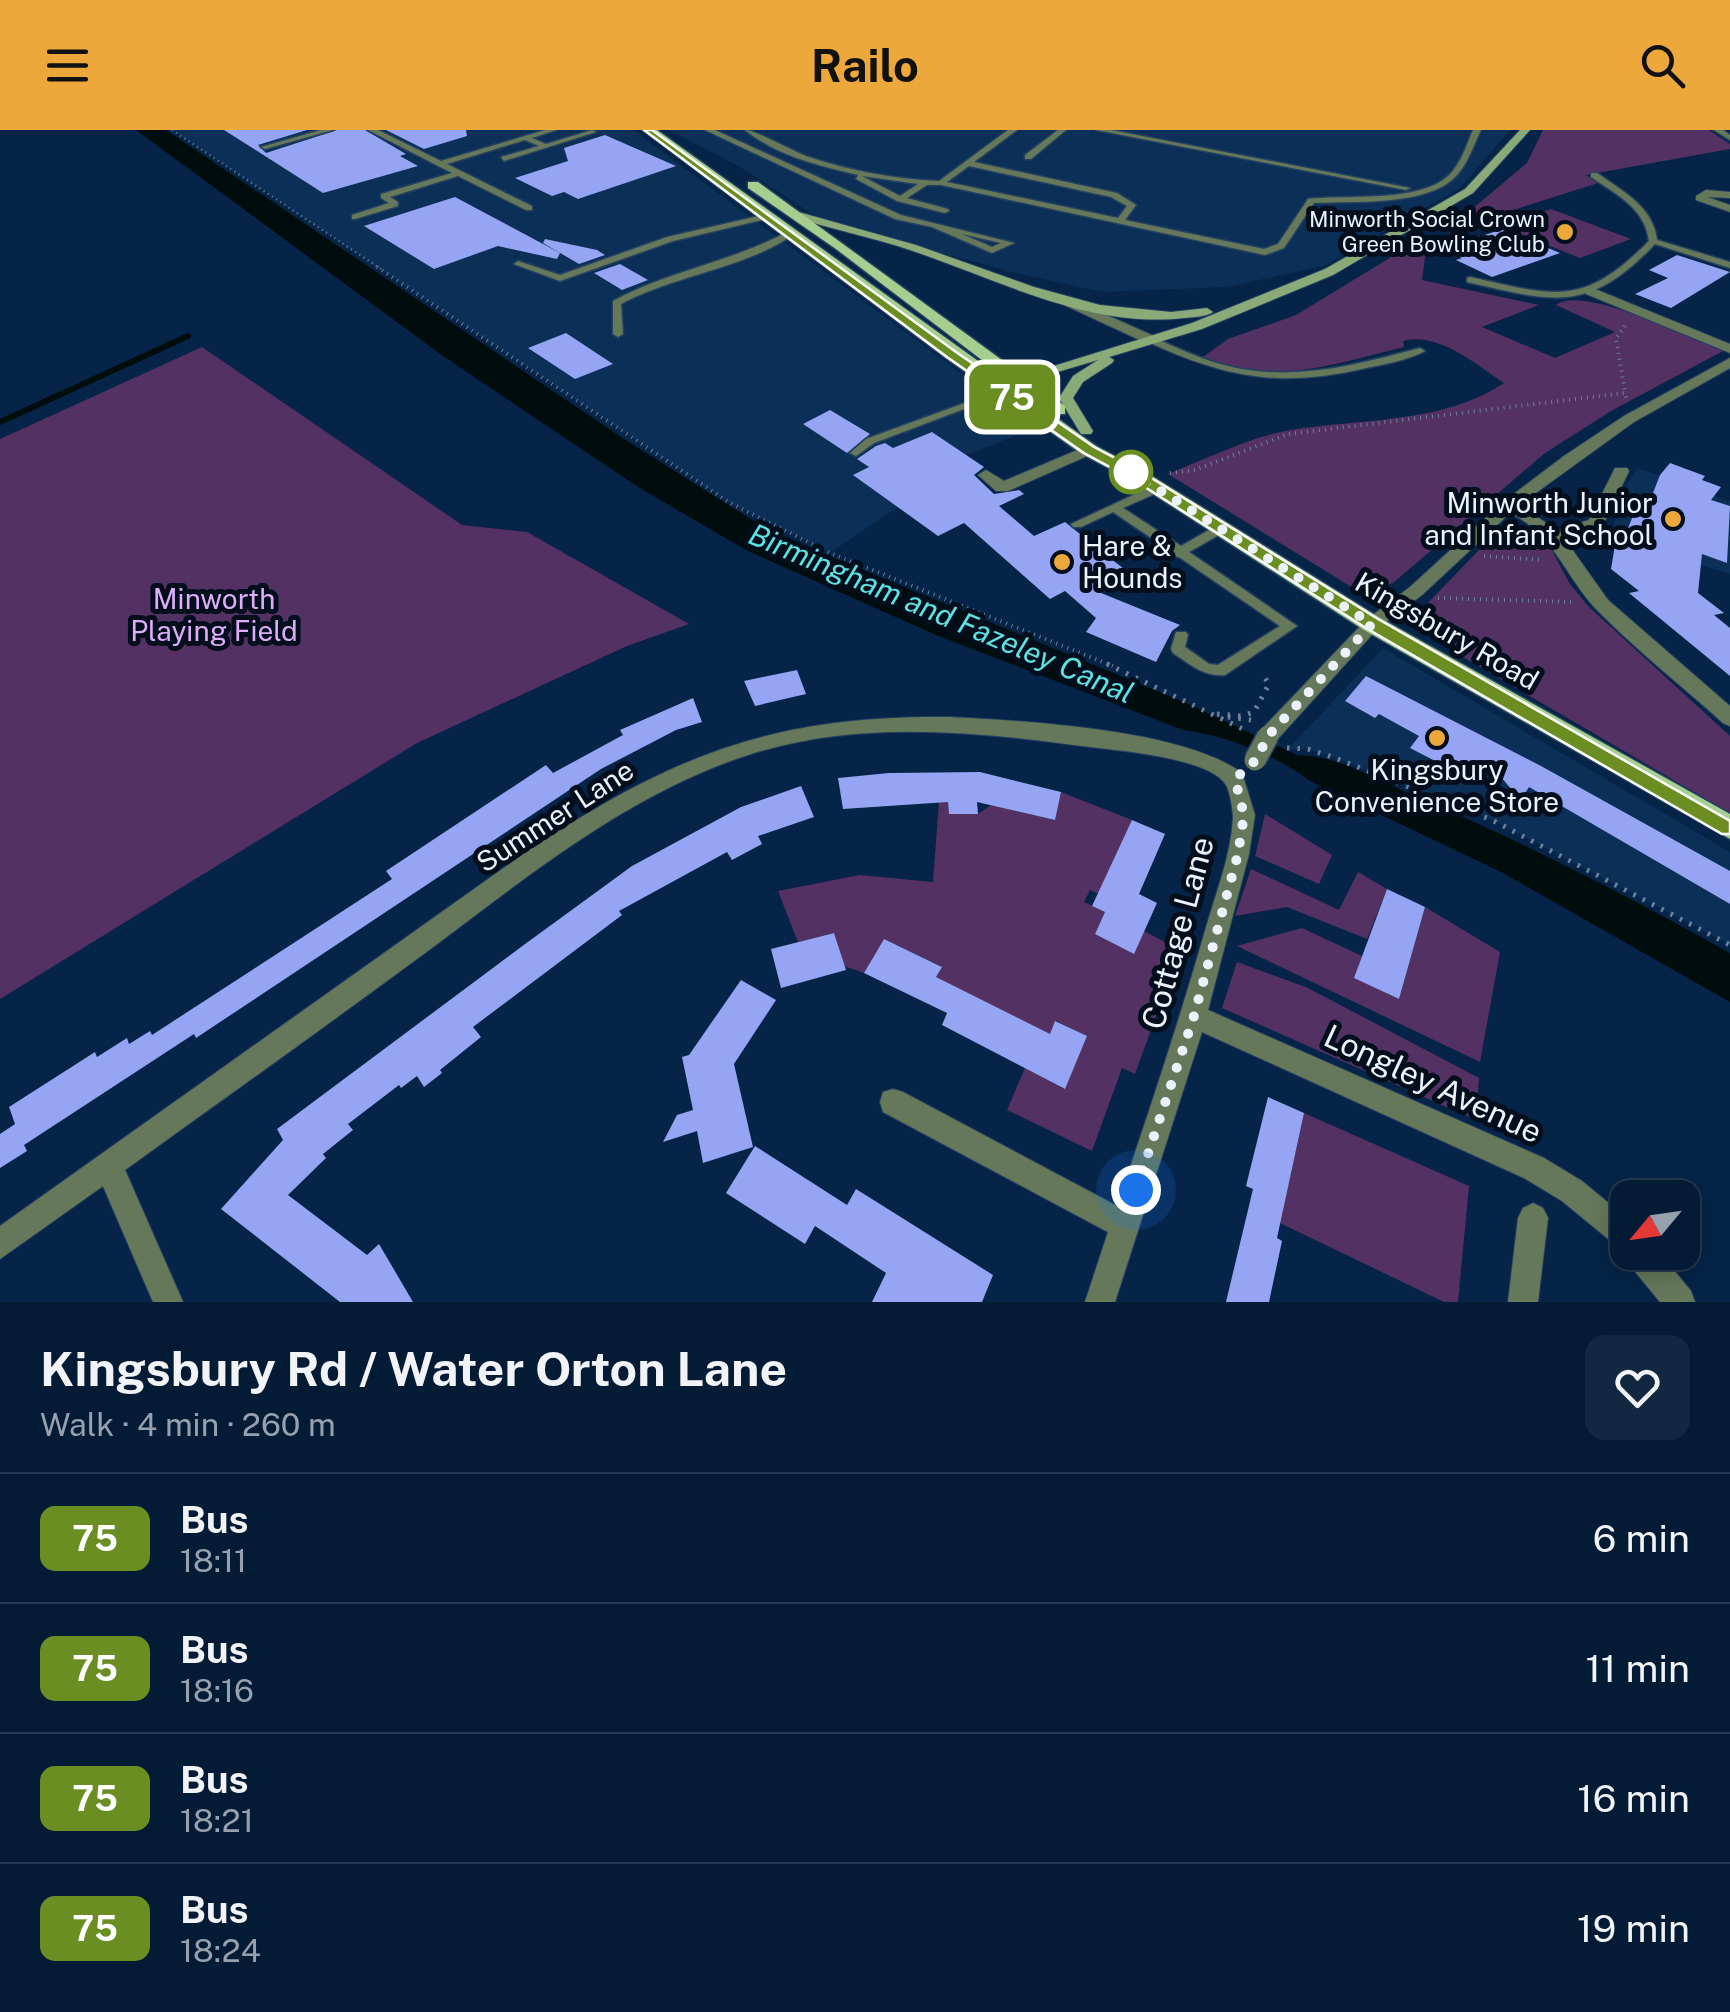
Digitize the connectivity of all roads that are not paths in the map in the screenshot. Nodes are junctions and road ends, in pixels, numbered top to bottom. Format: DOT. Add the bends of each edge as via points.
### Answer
graph roads {
  1 [pos="329,130"];
  2 [pos="372,130"];
  3 [pos="552,130"];
  4 [pos="648,130"];
  5 [pos="658,130"];
  6 [pos="709,130"];
  7 [pos="748,130"];
  8 [pos="1014,130"];
  9 [pos="1062,130"];
  10 [pos="1100,130"];
  11 [pos="1477,130"];
  12 [pos="1525,130"];
  13 [pos="1718,130"];
  14 [pos="592,132"];
  15 [pos="525,138"];
  16 [pos="1730,138"];
  17 [pos="546,146"];
  18 [pos="265,147"];
  19 [pos="704,153"];
  20 [pos="1028,156"];
  21 [pos="504,159"];
  22 [pos="968,163"];
  23 [pos="439,164"];
  24 [pos="841,167"];
  25 [pos="458,173"];
  26 [pos="1330,174"];
  27 [pos="1594,176"];
  28 [pos="940,183"];
  29 [pos="924,184"];
  30 [pos="377,186"];
  31 [pos="1420,191"];
  32 [pos="392,194"];
  33 [pos="1730,195"];
  34 [pos="900,198"];
  35 [pos="1310,201"];
  36 [pos="528,208"];
  37 [pos="1730,209"];
  38 [pos="946,211"];
  39 [pos="795,214"];
  40 [pos="766,216"];
  41 [pos="355,217"];
  42 [pos="1119,222"];
  43 [pos="935,226"];
  44 [pos="790,234"];
  45 [pos="831,239"];
  46 [pos="1652,240"];
  47 [pos="895,243"];
  48 [pos="850,252"];
  49 [pos="518,264"];
  50 [pos="1730,265"];
  51 [pos="1470,280"];
  52 [pos="1590,291"];
  53 [pos="1062,300"];
  54 [pos="1253,303"];
  55 [pos="1103,318"];
  56 [pos="618,334"];
  57 [pos="930,338"];
  58 [pos="1150,340"];
  59 [pos="1730,348"];
  60 [pos="1121,350"];
  61 [pos="1420,351"];
  62 [pos="1730,362"];
  63 [pos="1006,386"];
  64 [pos="1088,440"];
  65 [pos="856,453"];
  66 [pos="1621,471"];
  67 [pos="986,475"];
  68 [pos="1148,482"];
  69 [pos="1508,506"];
  70 [pos="1114,507"];
  71 [pos="1077,524"];
  72 [pos="1220,529"];
  73 [pos="1557,535"];
  74 [pos="1178,552"];
  75 [pos="1372,624"];
  76 [pos="1181,635"];
  77 [pos="1730,718"];
  78 [pos="1235,779"];
  79 [pos="1730,828"];
  80 [pos="1194,1016"];
  81 [pos="893,1102"];
  82 [pos="108,1164"];
  83 [pos="1532,1218"];
  84 [pos="1610,1224"];
  85 [pos="1124,1225"];
  86 [pos="0,1244"];
  87 [pos="1654,1270"];
  88 [pos="168,1302"];
  89 [pos="1100,1302"];
  90 [pos="1524,1302"];
  91 [pos="1680,1302"];
  1 -- 18 [label="lane"];
  2 -- 23 [label="lane"];
  3 -- 15 [label="lane"];
  4 -- 40 [label="main road, Kingsbury Road"];
  5 -- 19 [label="main road, Kingsbury Road"];
  6 -- 43 [label="lane" via="898,217"];
  7 -- 24 [label="lane"];
  8 -- 22 [label="lane"];
  9 -- 20 [label="lane"];
  10 -- 26 [label="lane"];
  11 -- 31 [label="lane" via="1448,180"];
  12 -- 54 [label="street" via="1468,191 1329,272"];
  13 -- 16 [label="lane"];
  14 -- 17 [label="lane"];
  15 -- 17 [label="lane"];
  15 -- 23 [label="lane"];
  17 -- 21 [label="lane"];
  19 -- 39 [label="main road, Kingsbury Road"];
  19 -- 44 [label="main road" via="801,230"];
  22 -- 28 [label="lane"];
  22 -- 42 [label="lane" via="1114,195 1132,205"];
  23 -- 25 [label="lane"];
  24 -- 29 [label="lane"];
  24 -- 34 [label="lane"];
  25 -- 32 [label="lane"];
  25 -- 36 [label="lane"];
  26 -- 31 [label="lane"];
  26 -- 35 [label="lane"];
  27 -- 46 [label="lane" via="1638,207 1653,228"];
  28 -- 29 [label="lane"];
  28 -- 42 [label="lane"];
  29 -- 34 [label="lane"];
  30 -- 32 [label="lane"];
  31 -- 35 [label="lane"];
  32 -- 41 [label="lane" via="384,196 395,204"];
  33 -- 37 [label="street" via="1700,198"];
  34 -- 38 [label="lane"];
  35 -- 42 [label="lane" via="1281,246 1264,252"];
  39 -- 45 [label="main road, Kingsbury Road"];
  39 -- 47 [label="street"];
  40 -- 44 [label="main road, Kingsbury Road"];
  40 -- 49 [label="lane" via="560,278"];
  43 -- 43 [label="lane" via="997,237 1010,242 992,250"];
  44 -- 45 [label="main road"];
  44 -- 56 [label="lane" via="762,252 646,284 616,302"];
  44 -- 57 [label="main road, Kingsbury Road"];
  45 -- 48 [label="main road, Kingsbury Road"];
  46 -- 50 [label="lane"];
  46 -- 52 [label="lane" via="1630,265"];
  47 -- 48 [label="street"];
  47 -- 53 [label="street"];
  48 -- 57 [label="main road" via="849,264 912,312"];
  48 -- 63 [label="main road, Kingsbury Road"];
  51 -- 52 [label="lane" via="1554,298"];
  52 -- 59 [label="street"];
  53 -- 54 [label="street" via="1154,316"];
  53 -- 55 [label="street"];
  54 -- 58 [label="street"];
  55 -- 58 [label="street"];
  55 -- 60 [label="street" via="1118,334"];
  57 -- 63 [label="main road, Kingsbury Road"];
  58 -- 60 [label="street"];
  58 -- 61 [label="lane" via="1199,364 1267,377 1336,374"];
  60 -- 63 [label="street"];
  60 -- 64 [label="street" via="1078,379 1066,398"];
  62 -- 69 [label="street" via="1629,419"];
  63 -- 64 [label="main road, Kingsbury Road"];
  63 -- 65 [label="lane"];
  64 -- 67 [label="street" via="1002,488"];
  64 -- 68 [label="main road, Kingsbury Road"];
  66 -- 73 [label="street" via="1596,523"];
  68 -- 70 [label="lane"];
  68 -- 72 [label="main road, Kingsbury Road"];
  69 -- 73 [label="street"];
  69 -- 75 [label="street"];
  70 -- 71 [label="lane"];
  70 -- 74 [label="lane"];
  72 -- 74 [label="lane"];
  72 -- 75 [label="main road, Kingsbury Road"];
  73 -- 77 [label="street" via="1600,602"];
  74 -- 76 [label="lane" via="1290,626 1220,670 1178,649"];
  75 -- 78 [label="street, bridge" via="1264,733 1256,760"];
  75 -- 79 [label="main road, Kingsbury Road"];
  78 -- 80 [label="street, Cottage Lane" via="1244,815 1238,854"];
  78 -- 82 [label="street, Summer Lane" via="1214,764 1144,747 979,725 860,727 744,748 666,782 563,841"];
  80 -- 84 [label="street, Longley Avenue" via="1534,1168"];
  80 -- 85 [label="street, Cottage Lane"];
  81 -- 85 [label="street"];
  82 -- 86 [label="street, Summer Lane"];
  82 -- 88 [label="street"];
  83 -- 90 [label="street"];
  85 -- 89 [label="street, Cottage Lane"];
  87 -- 91 [label="street"];
}
